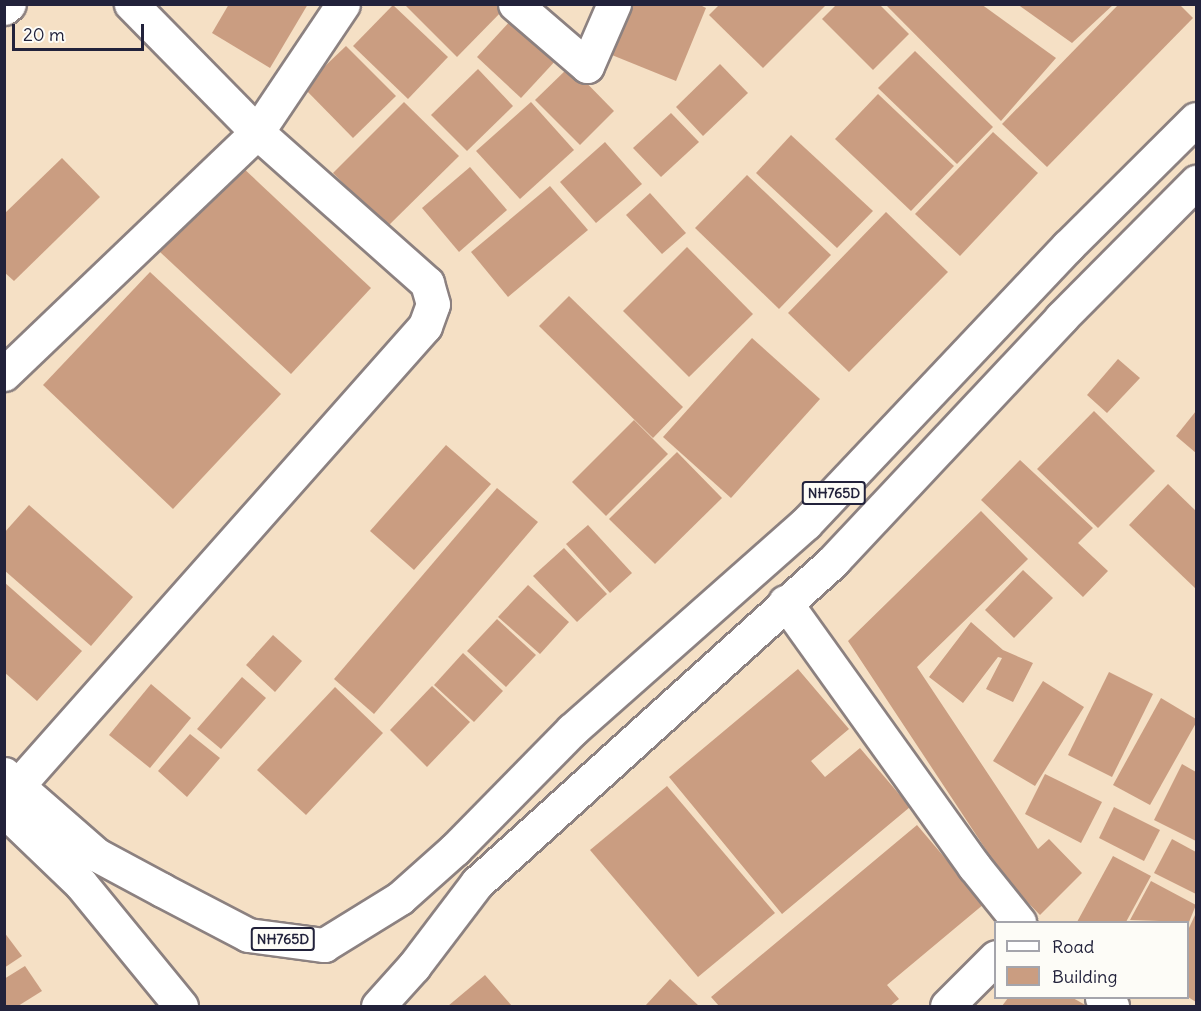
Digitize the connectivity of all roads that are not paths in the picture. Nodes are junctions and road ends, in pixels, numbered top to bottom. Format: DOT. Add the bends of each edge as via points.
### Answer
graph roads {
  1 [pos="9,4"];
  2 [pos="131,4"];
  3 [pos="343,4"];
  4 [pos="515,4"];
  5 [pos="614,4"];
  6 [pos="4,8"];
  7 [pos="1197,119"];
  8 [pos="257,132"];
  9 [pos="1197,183"];
  10 [pos="4,374"];
  11 [pos="785,602"];
  12 [pos="9,789"];
  13 [pos="1018,921"];
  14 [pos="994,959"];
  15 [pos="182,1006"];
  16 [pos="378,1006"];
  17 [pos="947,1006"];
  1 -- 6 [label="main road"];
  2 -- 8 [label="main road"];
  3 -- 8 [label="main road"];
  4 -- 5 [label="main road" via="586,66"];
  7 -- 12 [label="main road, NH765D" via="1068,246 806,523 572,730 408,891 324,945 249,934 97,855"];
  8 -- 10 [label="main road"];
  8 -- 12 [label="main road" via="427,283 433,304 425,326"];
  9 -- 11 [label="main road, NH765D" via="1061,318 834,560"];
  11 -- 13 [label="main road" via="974,866"];
  11 -- 16 [label="main road, NH765D" via="477,883"];
  12 -- 15 [label="main road"];
  14 -- 17 [label="main road"];
}
